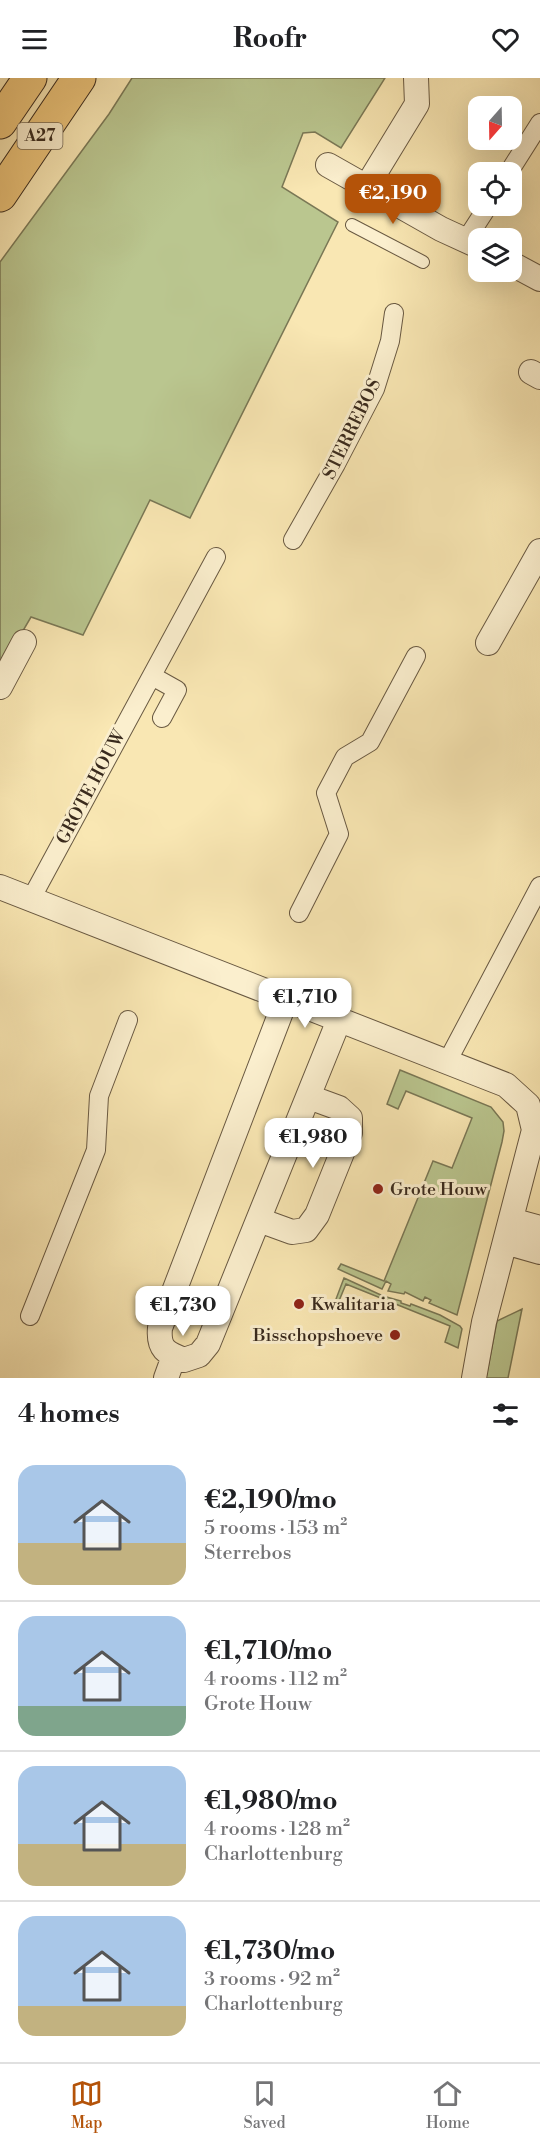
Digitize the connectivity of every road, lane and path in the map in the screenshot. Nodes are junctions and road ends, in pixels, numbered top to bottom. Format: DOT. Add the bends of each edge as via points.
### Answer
graph roads {
  1 [pos="30,78"];
  2 [pos="79,78"];
  3 [pos="416,78"];
  4 [pos="0,122"];
  5 [pos="540,123"];
  6 [pos="515,162"];
  7 [pos="328,165"];
  8 [pos="367,186"];
  9 [pos="0,195"];
  10 [pos="352,225"];
  11 [pos="468,241"];
  12 [pos="423,262"];
  13 [pos="522,269"];
  14 [pos="540,279"];
  15 [pos="394,313"];
  16 [pos="293,540"];
  17 [pos="540,551"];
  18 [pos="216,556"];
  19 [pos="24,642"];
  20 [pos="488,643"];
  21 [pos="416,656"];
  22 [pos="152,676"];
  23 [pos="0,687"];
  24 [pos="162,718"];
  25 [pos="0,886"];
  26 [pos="540,886"];
  27 [pos="31,899"];
  28 [pos="299,913"];
  29 [pos="286,999"];
  30 [pos="128,1020"];
  31 [pos="339,1020"];
  32 [pos="447,1062"];
  33 [pos="309,1097"];
  34 [pos="259,1220"];
  35 [pos="540,1228"];
  36 [pos="508,1231"];
  37 [pos="540,1252"];
  38 [pos="30,1317"];
  39 [pos="170,1367"];
  40 [pos="474,1378"];
  1 -- 4 [label="highway, A27"];
  2 -- 9 [label="highway, A27"];
  3 -- 8 [label="street" via="417,104"];
  5 -- 6 [label="street"];
  7 -- 8 [label="street"];
  8 -- 11 [label="street"];
  10 -- 12 [label="lane"];
  13 -- 14 [label="street"];
  15 -- 16 [label="street, STERREBOS" via="375,389"];
  17 -- 20 [label="street"];
  18 -- 22 [label="street, GROTE HOUW"];
  19 -- 23 [label="street"];
  21 -- 28 [label="street" via="370,742 345,757 326,793 339,834"];
  22 -- 24 [label="street" via="177,690"];
  22 -- 27 [label="street, GROTE HOUW"];
  25 -- 27 [label="street"];
  26 -- 32 [label="street"];
  27 -- 29 [label="street"];
  29 -- 31 [label="street"];
  29 -- 39 [label="street" via="160,1328 159,1340"];
  30 -- 38 [label="street" via="99,1096 96,1150"];
  31 -- 32 [label="street"];
  31 -- 33 [label="street"];
  32 -- 36 [label="street" via="506,1085 528,1105 534,1130"];
  33 -- 34 [label="street"];
  33 -- 34 [label="street" via="339,1108 350,1118 350,1133 317,1215 306,1230 292,1232"];
  34 -- 39 [label="street" via="208,1344 199,1354"];
  35 -- 36 [label="street"];
  36 -- 37 [label="street"];
  36 -- 40 [label="street"];
}
